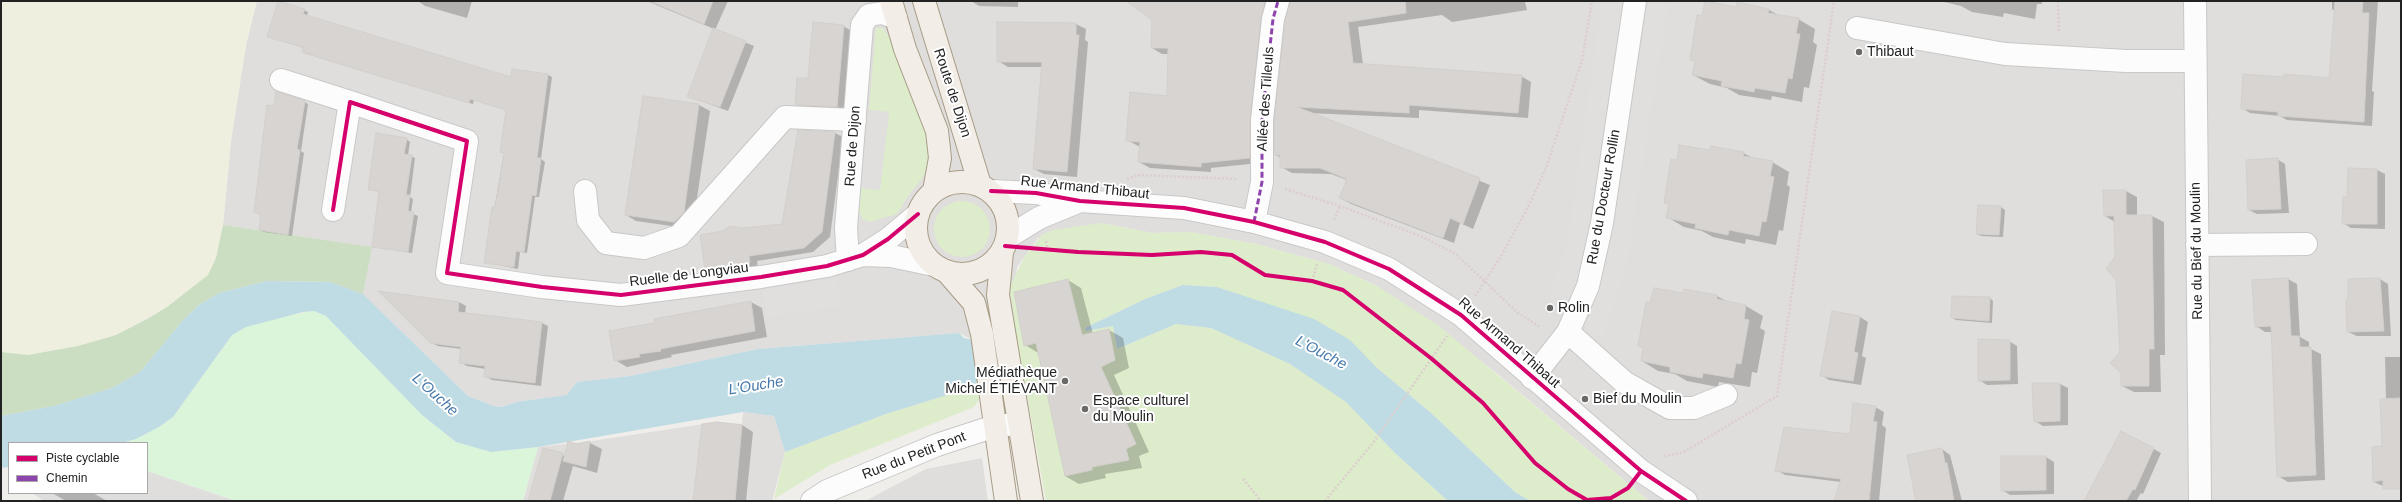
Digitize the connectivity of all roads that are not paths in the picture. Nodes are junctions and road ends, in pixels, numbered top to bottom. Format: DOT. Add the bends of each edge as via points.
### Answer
graph roads {
  1 [pos="879,1"];
  2 [pos="924,1"];
  3 [pos="1278,1"];
  4 [pos="1635,1"];
  5 [pos="2195,1"];
  6 [pos="893,10"];
  7 [pos="1857,28"];
  8 [pos="2195,61"];
  9 [pos="281,80"];
  10 [pos="350,102"];
  11 [pos="854,120"];
  12 [pos="986,188"];
  13 [pos="585,191"];
  14 [pos="934,191"];
  15 [pos="1080,202"];
  16 [pos="333,210"];
  17 [pos="918,214"];
  18 [pos="1254,222"];
  19 [pos="2306,244"];
  20 [pos="1005,245"];
  21 [pos="2197,245"];
  22 [pos="855,257"];
  23 [pos="941,268"];
  24 [pos="1563,340"];
  25 [pos="1532,378"];
  26 [pos="1726,396"];
  27 [pos="1019,424"];
  28 [pos="995,426"];
  29 [pos="812,501"];
  30 [pos="1006,501"];
  31 [pos="1032,501"];
  32 [pos="1686,501"];
  33 [pos="2200,501"];
  1 -- 6 [label="street"];
  2 -- 12 [label="main road, Route de Dijon"];
  3 -- 18 [label="street, Allée des Tilleuls" via="1273,19 1262,120 1262,182"];
  4 -- 24 [label="street, Rue du Docteur Rollin" via="1602,223 1588,286"];
  5 -- 8 [label="street, Rue du Bief du Moulin"];
  6 -- 11 [label="street, Rue de Dijon" via="869,15 862,25"];
  6 -- 14 [label="main road, Route de Dijon" via="905,49 937,131 940,158"];
  7 -- 8 [label="street" via="2005,54 2126,61"];
  8 -- 21 [label="street, Rue du Bief du Moulin"];
  9 -- 10 [label="street"];
  10 -- 16 [label="street"];
  10 -- 22 [label="street, Ruelle de Longviau" via="467,141 447,273 621,295 762,277"];
  11 -- 13 [label="street" via="785,117 678,236 644,248 606,242 588,220"];
  11 -- 22 [label="street, Rue de Dijon" via="846,228"];
  12 -- 14 [label="main road" via="956,182"];
  12 -- 15 [label="street, Rue Armand Thibaut" via="1036,193"];
  12 -- 20 [label="main road" via="1000,200 1006,212 1009,224"];
  14 -- 17 [label="main road" via="924,201"];
  15 -- 18 [label="street, Rue Armand Thibaut" via="1184,208"];
  15 -- 20 [label="street, Rue Armand Thibaut" via="1039,218"];
  17 -- 22 [label="street, Ruelle de Longviau" via="888,239"];
  17 -- 23 [label="main road" via="918,242 924,254"];
  18 -- 25 [label="street, Rue Armand Thibaut" via="1324,242 1389,269 1461,315"];
  19 -- 21 [label="street"];
  20 -- 23 [label="main road" via="992,264 978,272 963,274"];
  20 -- 27 [label="main road" via="998,295"];
  21 -- 33 [label="street, Rue du Bief du Moulin"];
  22 -- 23 [label="street, Ruelle de Longviau" via="892,256"];
  23 -- 28 [label="main road" via="974,303 982,334"];
  24 -- 25 [label="street, Rue du Docteur Rollin"];
  24 -- 26 [label="street" via="1624,382 1670,408 1694,408"];
  25 -- 32 [label="street, Rue Armand Thibaut" via="1641,471"];
  27 -- 28 [label="street, Rue du Petit Pont"];
  27 -- 31 [label="main road"];
  28 -- 29 [label="street, Rue du Petit Pont" via="930,448 827,491"];
  28 -- 30 [label="main road"];
}
